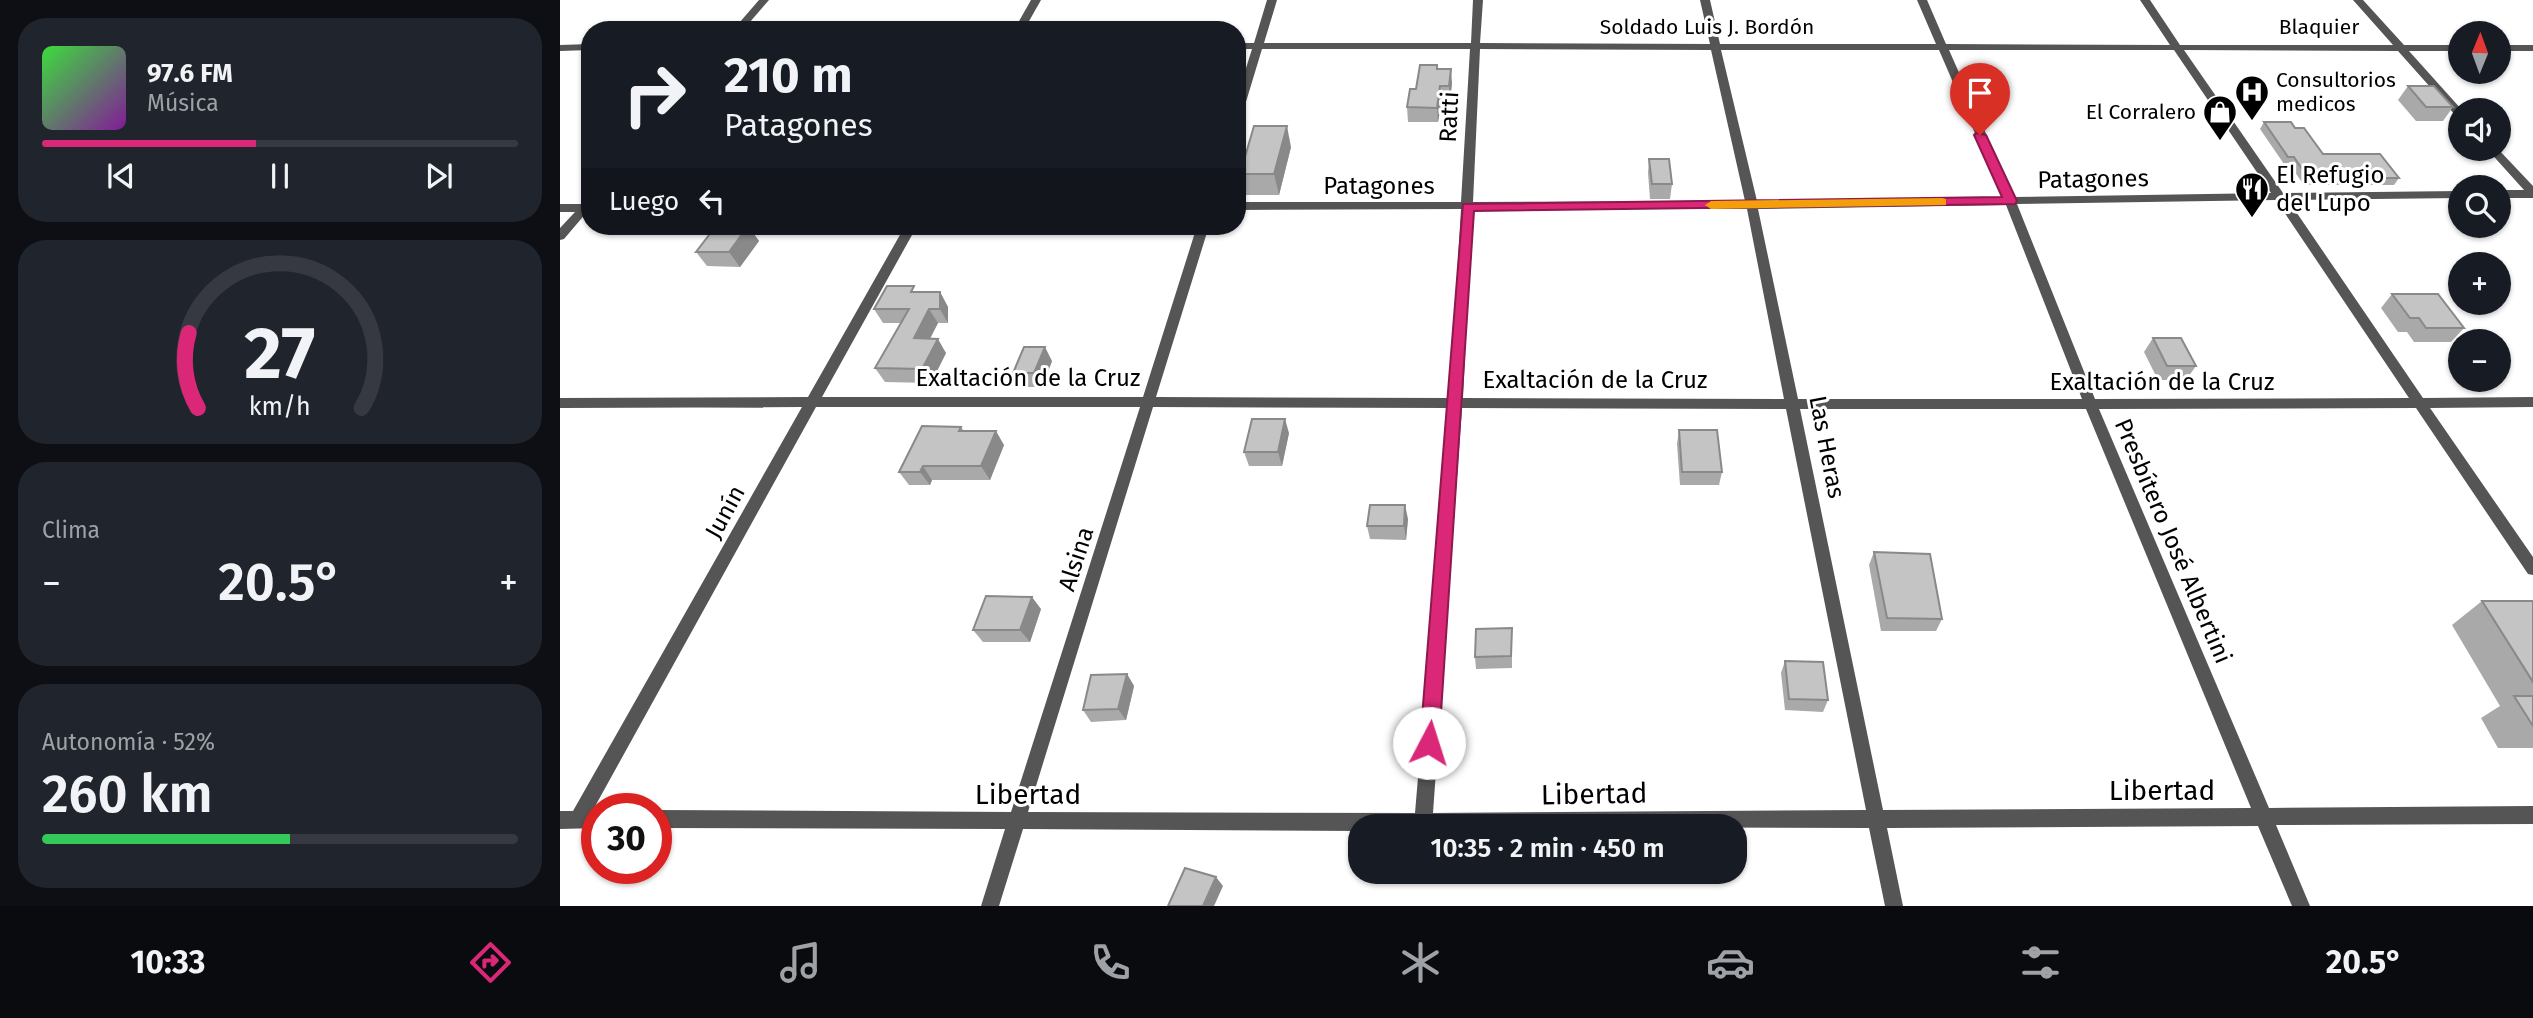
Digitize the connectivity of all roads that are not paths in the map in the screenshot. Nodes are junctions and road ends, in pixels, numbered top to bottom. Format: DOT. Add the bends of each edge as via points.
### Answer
graph roads {
  1 [pos="764,0"];
  2 [pos="1036,0"];
  3 [pos="1272,0"];
  4 [pos="1478,0"];
  5 [pos="1705,0"];
  6 [pos="1922,0"];
  7 [pos="2145,0"];
  8 [pos="2358,0"];
  9 [pos="746,21"];
  10 [pos="1024,21"];
  11 [pos="1246,46"];
  12 [pos="1259,46"];
  13 [pos="1475,46"];
  14 [pos="1714,46"];
  15 [pos="2177,46"];
  16 [pos="581,47"];
  17 [pos="1941,47"];
  18 [pos="2399,47"];
  19 [pos="560,48"];
  20 [pos="2448,48"];
  21 [pos="2511,48"];
  22 [pos="2533,48"];
  23 [pos="1246,87"];
  24 [pos="2448,101"];
  25 [pos="2503,161"];
  26 [pos="2533,193"];
  27 [pos="2448,194"];
  28 [pos="2511,194"];
  29 [pos="2277,196"];
  30 [pos="2010,201"];
  31 [pos="1752,205"];
  32 [pos="581,206"];
  33 [pos="1246,206"];
  34 [pos="1468,207"];
  35 [pos="560,208"];
  36 [pos="581,214"];
  37 [pos="906,235"];
  38 [pos="1200,235"];
  39 [pos="560,236"];
  40 [pos="1150,400"];
  41 [pos="814,401"];
  42 [pos="1456,402"];
  43 [pos="2533,402"];
  44 [pos="560,403"];
  45 [pos="2421,403"];
  46 [pos="1793,404"];
  47 [pos="2091,405"];
  48 [pos="2533,569"];
  49 [pos="1424,814"];
  50 [pos="2533,815"];
  51 [pos="2263,816"];
  52 [pos="1876,817"];
  53 [pos="1747,818"];
  54 [pos="569,819"];
  55 [pos="672,819"];
  56 [pos="1017,820"];
  57 [pos="1348,822"];
  58 [pos="990,906"];
  59 [pos="1895,906"];
  60 [pos="2301,906"];
  1 -- 9 [label="street"];
  2 -- 10 [label="street"];
  3 -- 12 [label="street"];
  4 -- 13 [label="street, Ratti"];
  5 -- 14 [label="street, Las Heras"];
  6 -- 17 [label="street, Presbítero José Albertini"];
  7 -- 15 [label="street"];
  8 -- 18 [label="street"];
  11 -- 12 [label="street, Soldado Luis J. Bordón"];
  12 -- 13 [label="street, Soldado Luis J. Bordón"];
  12 -- 23 [label="street"];
  13 -- 14 [label="street, Soldado Luis J. Bordón"];
  13 -- 34 [label="street, Ratti"];
  14 -- 17 [label="street, Soldado Luis J. Bordón"];
  14 -- 31 [label="street, Las Heras"];
  15 -- 17 [label="street, Soldado Luis J. Bordón"];
  15 -- 18 [label="street, Blaquier"];
  15 -- 29 [label="street"];
  16 -- 19 [label="street"];
  17 -- 30 [label="street, Presbítero José Albertini"];
  18 -- 20 [label="street, Blaquier"];
  18 -- 24 [label="street"];
  21 -- 22 [label="street"];
  25 -- 26 [label="street"];
  26 -- 28 [label="street"];
  27 -- 29 [label="street, Patagones"];
  29 -- 30 [label="street, Patagones"];
  29 -- 45 [label="street"];
  30 -- 31 [label="street, Patagones"];
  30 -- 47 [label="street, Presbítero José Albertini"];
  31 -- 34 [label="street, Patagones"];
  31 -- 46 [label="street, Las Heras"];
  32 -- 35 [label="street"];
  33 -- 34 [label="street, Patagones"];
  34 -- 42 [label="street, Ratti"];
  36 -- 39 [label="street"];
  37 -- 41 [label="street, Junín"];
  38 -- 40 [label="street, Alsina"];
  40 -- 41 [label="street, Exaltación de la Cruz"];
  40 -- 42 [label="street, Exaltación de la Cruz"];
  40 -- 56 [label="street, Alsina"];
  41 -- 44 [label="street, Exaltación de la Cruz"];
  41 -- 54 [label="street, Junín"];
  42 -- 46 [label="street, Exaltación de la Cruz"];
  42 -- 49 [label="street, Ratti"];
  43 -- 45 [label="street, Exaltación de la Cruz"];
  45 -- 47 [label="street, Exaltación de la Cruz"];
  45 -- 48 [label="street"];
  46 -- 47 [label="street, Exaltación de la Cruz"];
  46 -- 52 [label="street, Las Heras"];
  47 -- 51 [label="street, Presbítero José Albertini"];
  50 -- 51 [label="street, Libertad"];
  51 -- 52 [label="street, Libertad"];
  51 -- 60 [label="street, Presbítero José Albertini"];
  52 -- 53 [label="street, Libertad"];
  52 -- 59 [label="street, Las Heras"];
  55 -- 56 [label="street, Libertad"];
  56 -- 57 [label="street, Libertad"];
  56 -- 58 [label="street, Alsina"];
}
